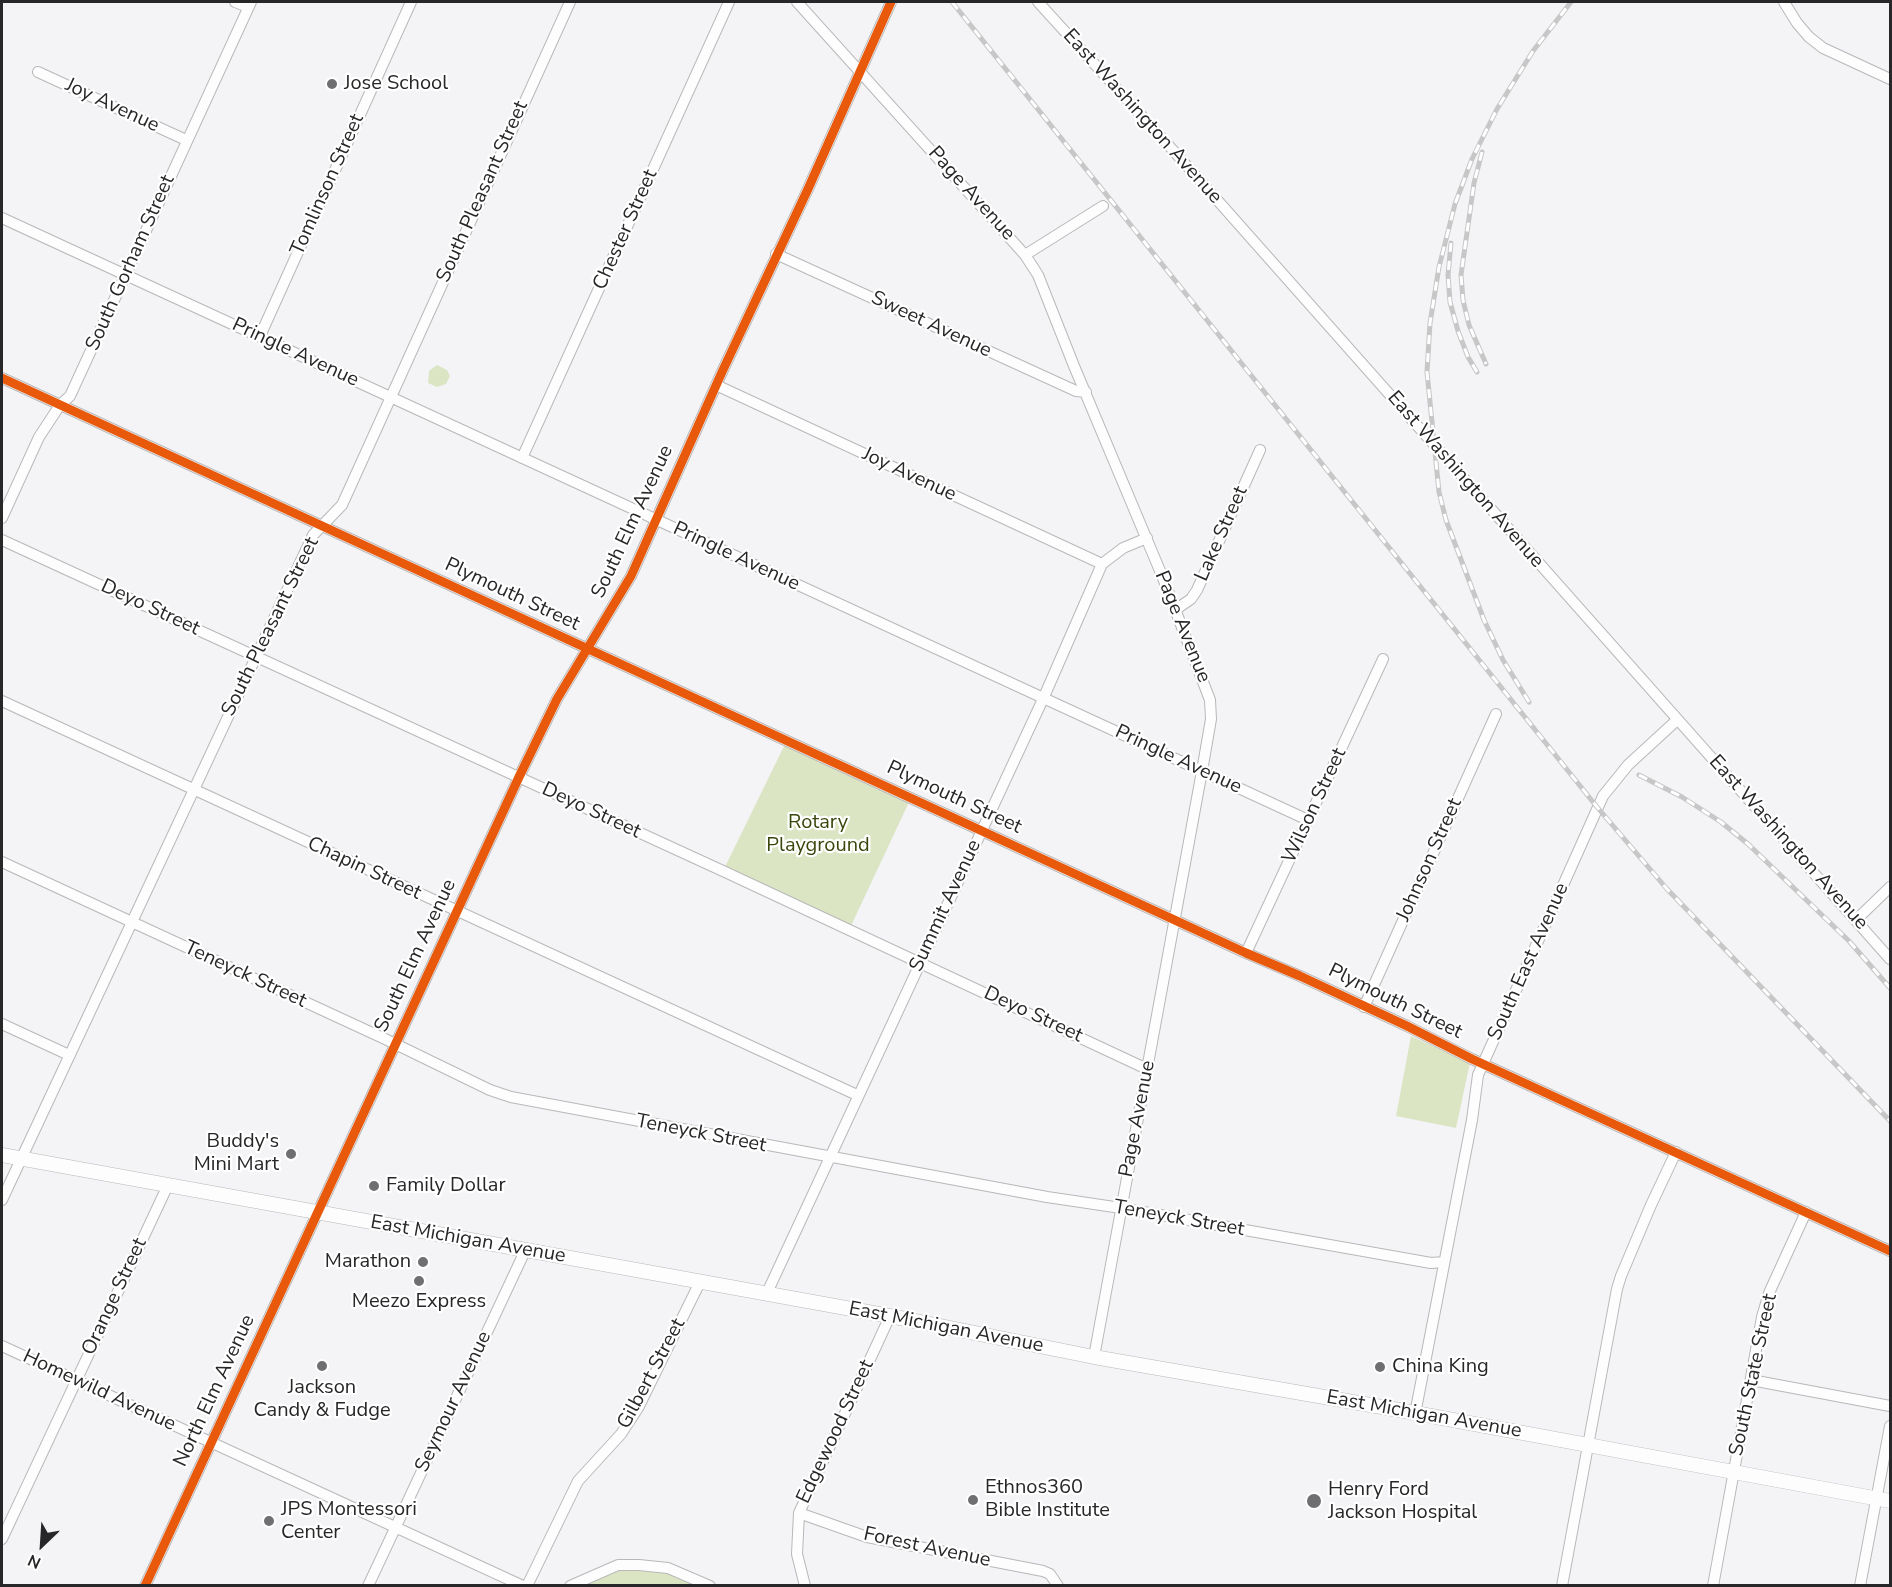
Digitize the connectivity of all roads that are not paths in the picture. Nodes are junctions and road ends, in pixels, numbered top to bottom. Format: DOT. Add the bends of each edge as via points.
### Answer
graph roads {
  1 [pos="235,2"];
  2 [pos="411,2"];
  3 [pos="570,2"];
  4 [pos="729,2"];
  5 [pos="797,2"];
  6 [pos="891,2"];
  7 [pos="1038,2"];
  8 [pos="1784,2"];
  9 [pos="250,4"];
  10 [pos="861,71"];
  11 [pos="38,72"];
  12 [pos="1890,79"];
  13 [pos="186,140"];
  14 [pos="1103,206"];
  15 [pos="2,218"];
  16 [pos="776,254"];
  17 [pos="1025,255"];
  18 [pos="126,274"];
  19 [pos="260,336"];
  20 [pos="2,378"];
  21 [pos="716,385"];
  22 [pos="1086,392"];
  23 [pos="390,397"];
  24 [pos="60,405"];
  25 [pos="1260,450"];
  26 [pos="522,458"];
  27 [pos="2,518"];
  28 [pos="656,520"];
  29 [pos="321,526"];
  30 [pos="1147,538"];
  31 [pos="2,540"];
  32 [pos="1102,564"];
  33 [pos="1175,610"];
  34 [pos="587,649"];
  35 [pos="256,657"];
  36 [pos="1383,659"];
  37 [pos="1043,699"];
  38 [pos="2,701"];
  39 [pos="1496,714"];
  40 [pos="1677,720"];
  41 [pos="1202,771"];
  42 [pos="519,777"];
  43 [pos="194,789"];
  44 [pos="1308,820"];
  45 [pos="981,830"];
  46 [pos="2,862"];
  47 [pos="1890,887"];
  48 [pos="457,912"];
  49 [pos="1174,920"];
  50 [pos="1856,920"];
  51 [pos="131,923"];
  52 [pos="1246,953"];
  53 [pos="1890,959"];
  54 [pos="920,963"];
  55 [pos="1364,1007"];
  56 [pos="2,1024"];
  57 [pos="394,1043"];
  58 [pos="69,1055"];
  59 [pos="1483,1064"];
  60 [pos="1148,1069"];
  61 [pos="857,1095"];
  62 [pos="1676,1152"];
  63 [pos="2,1155"];
  64 [pos="830,1156"];
  65 [pos="21,1158"];
  66 [pos="168,1185"];
  67 [pos="2,1200"];
  68 [pos="1121,1208"];
  69 [pos="316,1212"];
  70 [pos="1806,1212"];
  71 [pos="525,1251"];
  72 [pos="1890,1251"];
  73 [pos="1444,1262"];
  74 [pos="700,1282"];
  75 [pos="766,1294"];
  76 [pos="890,1316"];
  77 [pos="2,1346"];
  78 [pos="1094,1357"];
  79 [pos="76,1380"];
  80 [pos="1751,1380"];
  81 [pos="1890,1406"];
  82 [pos="1415,1414"];
  83 [pos="1890,1426"];
  84 [pos="211,1443"];
  85 [pos="1587,1445"];
  86 [pos="1733,1472"];
  87 [pos="1884,1499"];
  88 [pos="799,1513"];
  89 [pos="395,1527"];
  90 [pos="2,1539"];
  91 [pos="1056,1582"];
  92 [pos="145,1586"];
  93 [pos="368,1586"];
  94 [pos="525,1586"];
  95 [pos="570,1586"];
  96 [pos="710,1586"];
  97 [pos="805,1586"];
  98 [pos="1562,1586"];
  99 [pos="1713,1586"];
  100 [pos="1860,1586"];
  1 -- 9 [label="street"];
  2 -- 19 [label="street, Tomlinson Street"];
  3 -- 23 [label="street, South Pleasant Street"];
  4 -- 26 [label="street, Chester Street"];
  5 -- 10 [label="street, Page Avenue"];
  6 -- 10 [label="street, South Elm Avenue"];
  7 -- 40 [label="street, East Washington Avenue"];
  8 -- 12 [label="street" via="1803,30 1823,48"];
  9 -- 13 [label="street, South Gorham Street"];
  10 -- 16 [label="street, South Elm Avenue"];
  10 -- 17 [label="street, Page Avenue"];
  11 -- 13 [label="street, Joy Avenue"];
  13 -- 18 [label="street, South Gorham Street"];
  14 -- 17 [label="street"];
  15 -- 18 [label="street, Pringle Avenue"];
  16 -- 21 [label="street, South Elm Avenue"];
  16 -- 22 [label="street, Sweet Avenue" via="1076,392"];
  17 -- 22 [label="street, Page Avenue" via="1038,274"];
  18 -- 19 [label="street, Pringle Avenue"];
  18 -- 24 [label="street, South Gorham Street" via="70,396"];
  19 -- 23 [label="street, Pringle Avenue"];
  20 -- 24 [label="street, Plymouth Street"];
  21 -- 28 [label="street, South Elm Avenue"];
  21 -- 32 [label="street, Joy Avenue"];
  22 -- 30 [label="street, Page Avenue"];
  23 -- 26 [label="street, Pringle Avenue"];
  23 -- 29 [label="street, South Pleasant Street" via="342,505"];
  24 -- 27 [label="street, South Gorham Street" via="39,437"];
  24 -- 29 [label="street, Plymouth Street"];
  25 -- 33 [label="street, Lake Street" via="1197,590"];
  26 -- 28 [label="street, Pringle Avenue"];
  28 -- 34 [label="street, South Elm Avenue" via="626,586"];
  28 -- 37 [label="street, Pringle Avenue"];
  29 -- 34 [label="street, Plymouth Street"];
  29 -- 35 [label="street, South Pleasant Street" via="313,535"];
  30 -- 32 [label="street" via="1123,548"];
  30 -- 33 [label="street, Page Avenue"];
  31 -- 35 [label="street, Deyo Street"];
  32 -- 37 [label="street, Summit Avenue"];
  33 -- 41 [label="street, Page Avenue" via="1210,700 1211,719"];
  34 -- 42 [label="street, South Elm Avenue" via="557,699"];
  34 -- 45 [label="street, Plymouth Street"];
  35 -- 42 [label="street, Deyo Street"];
  35 -- 43 [label="street, South Pleasant Street"];
  36 -- 44 [label="street, Wilson Street"];
  37 -- 41 [label="street, Pringle Avenue"];
  37 -- 45 [label="street, Summit Avenue"];
  38 -- 43 [label="street, Chapin Street"];
  39 -- 55 [label="street, Johnson Street"];
  40 -- 50 [label="street, East Washington Avenue"];
  40 -- 59 [label="street, South East Avenue" via="1628,765 1603,796"];
  41 -- 44 [label="street, Pringle Avenue"];
  41 -- 49 [label="street, Page Avenue"];
  42 -- 48 [label="street, South Elm Avenue"];
  42 -- 54 [label="street, Deyo Street"];
  43 -- 48 [label="street, Chapin Street"];
  43 -- 51 [label="street, South Pleasant Street"];
  44 -- 52 [label="street, Wilson Street"];
  45 -- 49 [label="street, Plymouth Street"];
  45 -- 54 [label="street, Summit Avenue"];
  46 -- 51 [label="street, Teneyck Street"];
  47 -- 50 [label="street"];
  48 -- 57 [label="street, South Elm Avenue"];
  48 -- 61 [label="street, Chapin Street"];
  49 -- 52 [label="street, Plymouth Street"];
  49 -- 60 [label="street, Page Avenue"];
  50 -- 53 [label="street, East Washington Avenue"];
  51 -- 57 [label="street, Teneyck Street"];
  51 -- 58 [label="street, South Pleasant Street"];
  52 -- 55 [label="street, Plymouth Street"];
  54 -- 60 [label="street, Deyo Street"];
  54 -- 61 [label="street, Summit Avenue"];
  55 -- 59 [label="street, Plymouth Street"];
  56 -- 58 [label="street"];
  57 -- 64 [label="street, Teneyck Street" via="511,1097"];
  57 -- 69 [label="street, South Elm Avenue"];
  58 -- 65 [label="street, South Pleasant Street"];
  59 -- 62 [label="street, Plymouth Street"];
  59 -- 73 [label="street, South East Avenue"];
  60 -- 68 [label="street, Page Avenue"];
  61 -- 64 [label="street, Summit Avenue"];
  62 -- 70 [label="street, Plymouth Street"];
  62 -- 85 [label="street" via="1621,1276"];
  63 -- 65 [label="main road, East Michigan Avenue"];
  64 -- 68 [label="street, Teneyck Street" via="1058,1200"];
  64 -- 75 [label="street, Summit Avenue"];
  65 -- 66 [label="main road, East Michigan Avenue"];
  65 -- 67 [label="street, South Pleasant Street"];
  66 -- 69 [label="main road, East Michigan Avenue"];
  66 -- 79 [label="street, Orange Street"];
  68 -- 73 [label="street, Teneyck Street" via="1431,1263"];
  68 -- 78 [label="street, Page Avenue"];
  69 -- 71 [label="main road, East Michigan Avenue"];
  69 -- 84 [label="street, North Elm Avenue"];
  70 -- 72 [label="street, Plymouth Street"];
  70 -- 80 [label="street, South State Street" via="1769,1293"];
  71 -- 74 [label="main road, East Michigan Avenue"];
  71 -- 89 [label="street, Seymour Avenue"];
  73 -- 82 [label="street, South East Avenue"];
  74 -- 75 [label="main road, East Michigan Avenue"];
  74 -- 94 [label="street, Gilbert Street" via="638,1408 621,1434 578,1481"];
  75 -- 76 [label="main road, East Michigan Avenue"];
  76 -- 78 [label="main road, East Michigan Avenue"];
  76 -- 88 [label="street, Edgewood Street"];
  77 -- 79 [label="street, Homewild Avenue"];
  78 -- 82 [label="main road, East Michigan Avenue"];
  79 -- 84 [label="street, Homewild Avenue"];
  79 -- 90 [label="street, Orange Street"];
  80 -- 81 [label="street"];
  80 -- 86 [label="street, South State Street"];
  82 -- 85 [label="main road, East Michigan Avenue"];
  83 -- 87 [label="street"];
  84 -- 89 [label="street, Homewild Avenue"];
  84 -- 92 [label="street, North Elm Avenue"];
  85 -- 86 [label="main road, East Michigan Avenue"];
  85 -- 98 [label="street"];
  86 -- 87 [label="main road, East Michigan Avenue"];
  86 -- 99 [label="street, South State Street"];
  87 -- 100 [label="street"];
  88 -- 91 [label="street, Forest Avenue" via="867,1537 1043,1571"];
  88 -- 97 [label="street, Edgewood Street" via="797,1554"];
  89 -- 93 [label="street, Seymour Avenue"];
  89 -- 94 [label="street, Homewild Avenue"];
  95 -- 96 [label="street" via="618,1565 639,1565 668,1568"];
}
